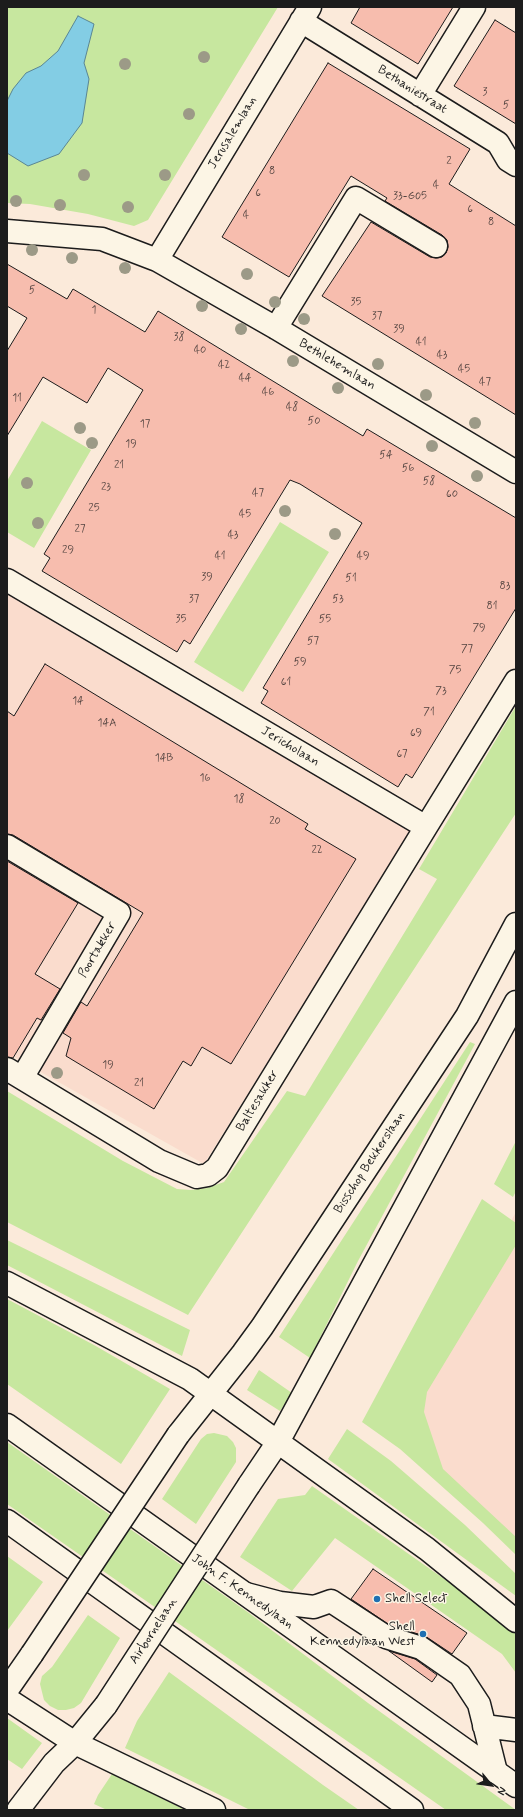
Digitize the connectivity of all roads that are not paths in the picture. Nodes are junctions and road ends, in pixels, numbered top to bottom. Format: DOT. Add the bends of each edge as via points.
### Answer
graph roads {
  1 [pos="474,7"];
  2 [pos="305,14"];
  3 [pos="420,95"];
  4 [pos="516,165"];
  5 [pos="7,231"];
  6 [pos="436,246"];
  7 [pos="157,260"];
  8 [pos="276,328"];
  9 [pos="516,472"];
  10 [pos="7,580"];
  11 [pos="516,682"];
  12 [pos="426,827"];
  13 [pos="7,846"];
  14 [pos="516,924"];
  15 [pos="516,1002"];
  16 [pos="15,1074"];
  17 [pos="7,1284"];
  18 [pos="211,1393"];
  19 [pos="7,1425"];
  20 [pos="278,1442"];
  21 [pos="7,1521"];
  22 [pos="243,1593"];
  23 [pos="516,1621"];
  24 [pos="7,1690"];
  25 [pos="7,1699"];
  26 [pos="484,1726"];
  27 [pos="516,1730"];
  28 [pos="76,1742"];
  29 [pos="496,1772"];
  30 [pos="516,1786"];
  31 [pos="18,1810"];
  32 [pos="214,1810"];
  33 [pos="412,1810"];
  1 -- 3 [label="main road"];
  2 -- 3 [label="main road, Bethaniëstraat"];
  2 -- 7 [label="main road, Jerusalemlaan"];
  3 -- 4 [label="main road, Bethaniëstraat" via="498,143 508,160"];
  5 -- 7 [label="main road, Bethlehemlaan" via="102,239"];
  6 -- 8 [label="main road" via="356,198"];
  7 -- 8 [label="main road, Bethlehemlaan"];
  8 -- 9 [label="main road, Bethlehemlaan"];
  10 -- 12 [label="main road, Jericholaan"];
  11 -- 12 [label="main road"];
  12 -- 16 [label="main road, Baltesakker" via="217,1168 208,1175 197,1178 158,1161"];
  13 -- 16 [label="main road, Poortakker" via="119,913"];
  14 -- 18 [label="main road, Bisschop Bekkerslaan" via="467,1016 262,1327"];
  15 -- 20 [label="main road"];
  17 -- 18 [label="main road" via="190,1379"];
  18 -- 20 [label="main road"];
  18 -- 24 [label="main road, bridge" via="178,1435"];
  19 -- 22 [label="main road, John F. Kennedylaan"];
  20 -- 23 [label="main road" via="427,1549"];
  20 -- 28 [label="main road, Airbornelaan, bridge" via="106,1705"];
  21 -- 33 [label="main road"];
  22 -- 26 [label="main road" via="280,1603 314,1607 331,1601 386,1637 421,1648 460,1675 479,1704"];
  22 -- 29 [label="main road, John F. Kennedylaan"];
  25 -- 28 [label="main road"];
  26 -- 27 [label="main road"];
  26 -- 29 [label="main road"];
  28 -- 31 [label="main road, Airbornelaan" via="54,1763"];
  28 -- 32 [label="main road"];
  29 -- 30 [label="main road, John F. Kennedylaan"];
}
